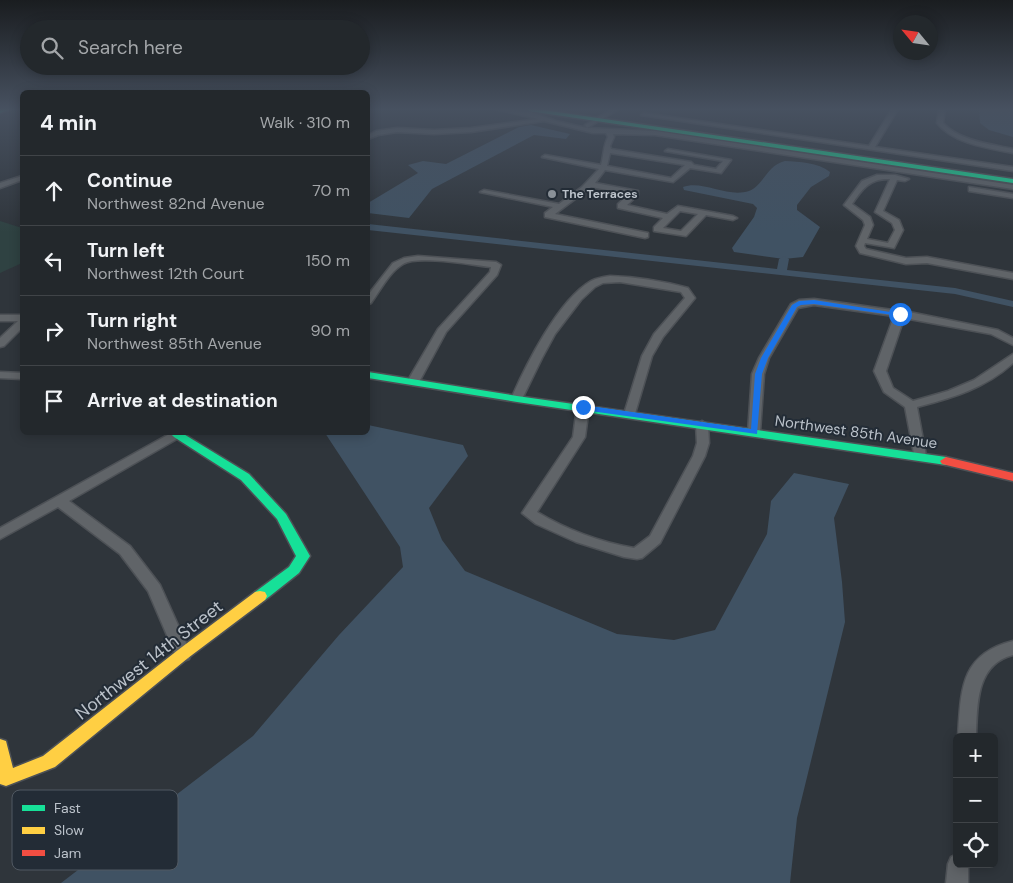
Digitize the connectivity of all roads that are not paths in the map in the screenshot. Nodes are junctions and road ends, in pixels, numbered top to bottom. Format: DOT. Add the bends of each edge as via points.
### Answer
graph roads {
  1 [pos="771,150"];
  2 [pos="825,150"];
  3 [pos="846,150"];
  4 [pos="879,150"];
  5 [pos="608,151"];
  6 [pos="668,151"];
  7 [pos="545,157"];
  8 [pos="659,158"];
  9 [pos="688,166"];
  10 [pos="602,167"];
  11 [pos="1013,169"];
  12 [pos="1013,175"];
  13 [pos="895,177"];
  14 [pos="20,179"];
  15 [pos="1013,181"];
  16 [pos="589,184"];
  17 [pos="0,186"];
  18 [pos="1013,187"];
  19 [pos="484,192"];
  20 [pos="1013,196"];
  21 [pos="559,206"];
  22 [pos="704,213"];
  23 [pos="669,217"];
  24 [pos="733,218"];
  25 [pos="644,235"];
  26 [pos="862,240"];
  27 [pos="1013,276"];
  28 [pos="370,298"];
  29 [pos="900,314"];
  30 [pos="0,318"];
  31 [pos="20,318"];
  32 [pos="20,325"];
  33 [pos="1012,341"];
  34 [pos="0,344"];
  35 [pos="1013,357"];
  36 [pos="0,375"];
  37 [pos="370,375"];
  38 [pos="20,376"];
  39 [pos="413,382"];
  40 [pos="517,399"];
  41 [pos="910,405"];
  42 [pos="583,407"];
  43 [pos="630,414"];
  44 [pos="702,425"];
  45 [pos="754,432"];
  46 [pos="178,435"];
  47 [pos="182,435"];
  48 [pos="920,456"];
  49 [pos="1013,477"];
  50 [pos="59,500"];
  51 [pos="0,534"];
  52 [pos="1013,648"];
  53 [pos="183,654"];
  54 [pos="967,733"];
  55 [pos="0,746"];
  56 [pos="958,868"];
  57 [pos="957,883"];
  1 -- 18 [label="street"];
  2 -- 15 [label="main road"];
  3 -- 12 [label="main road"];
  4 -- 11 [label="street"];
  5 -- 8 [label="street"];
  5 -- 10 [label="street"];
  6 -- 8 [label="street"];
  6 -- 9 [label="street" via="728,160 718,171"];
  7 -- 10 [label="street"];
  8 -- 9 [label="street" via="691,164"];
  9 -- 10 [label="street" via="673,180"];
  10 -- 16 [label="street" via="601,174"];
  13 -- 20 [label="street"];
  13 -- 26 [label="street" via="868,179 848,205 867,219 869,226"];
  13 -- 26 [label="street" via="879,212 896,222 899,230 891,246"];
  14 -- 17 [label="street"];
  16 -- 21 [label="street"];
  16 -- 23 [label="street" via="636,192 621,206"];
  19 -- 21 [label="street"];
  21 -- 25 [label="street" via="548,215"];
  22 -- 23 [label="street" via="678,208"];
  22 -- 23 [label="street" via="683,234 657,229"];
  22 -- 24 [label="street"];
  26 -- 27 [label="street" via="860,246 863,250 886,257 906,261 927,260"];
  28 -- 39 [label="street" via="397,264 405,259 496,265 494,273 442,330"];
  29 -- 33 [label="street" via="994,332"];
  29 -- 41 [label="street" via="880,371 888,390"];
  29 -- 45 [label="street" via="814,302 794,306 758,374"];
  30 -- 31 [label="street"];
  32 -- 34 [label="street"];
  35 -- 41 [label="street" via="971,386"];
  36 -- 38 [label="street"];
  37 -- 39 [label="main road, Northwest 85th Avenue"];
  39 -- 40 [label="main road, Northwest 85th Avenue"];
  40 -- 42 [label="main road, Northwest 85th Avenue"];
  40 -- 43 [label="street" via="533,362 558,321 590,286 614,279 685,290 690,298 658,336 647,356"];
  41 -- 48 [label="street"];
  42 -- 43 [label="main road, Northwest 85th Avenue"];
  42 -- 44 [label="street" via="579,437 529,513 545,524 637,554 655,538 699,456 703,443"];
  43 -- 44 [label="main road, Northwest 85th Avenue"];
  44 -- 45 [label="main road, Northwest 85th Avenue"];
  45 -- 48 [label="main road, Northwest 85th Avenue"];
  46 -- 50 [label="street"];
  47 -- 53 [label="main road, Northwest 14th Street" via="245,477 282,517 303,556 294,570"];
  48 -- 49 [label="main road, Northwest 85th Avenue"];
  50 -- 51 [label="street"];
  50 -- 53 [label="street" via="126,550 156,589"];
  52 -- 54 [label="street" via="985,659 975,675"];
  53 -- 55 [label="main road, Northwest 14th Street" via="49,762 6,778"];
  56 -- 57 [label="street"];
}
